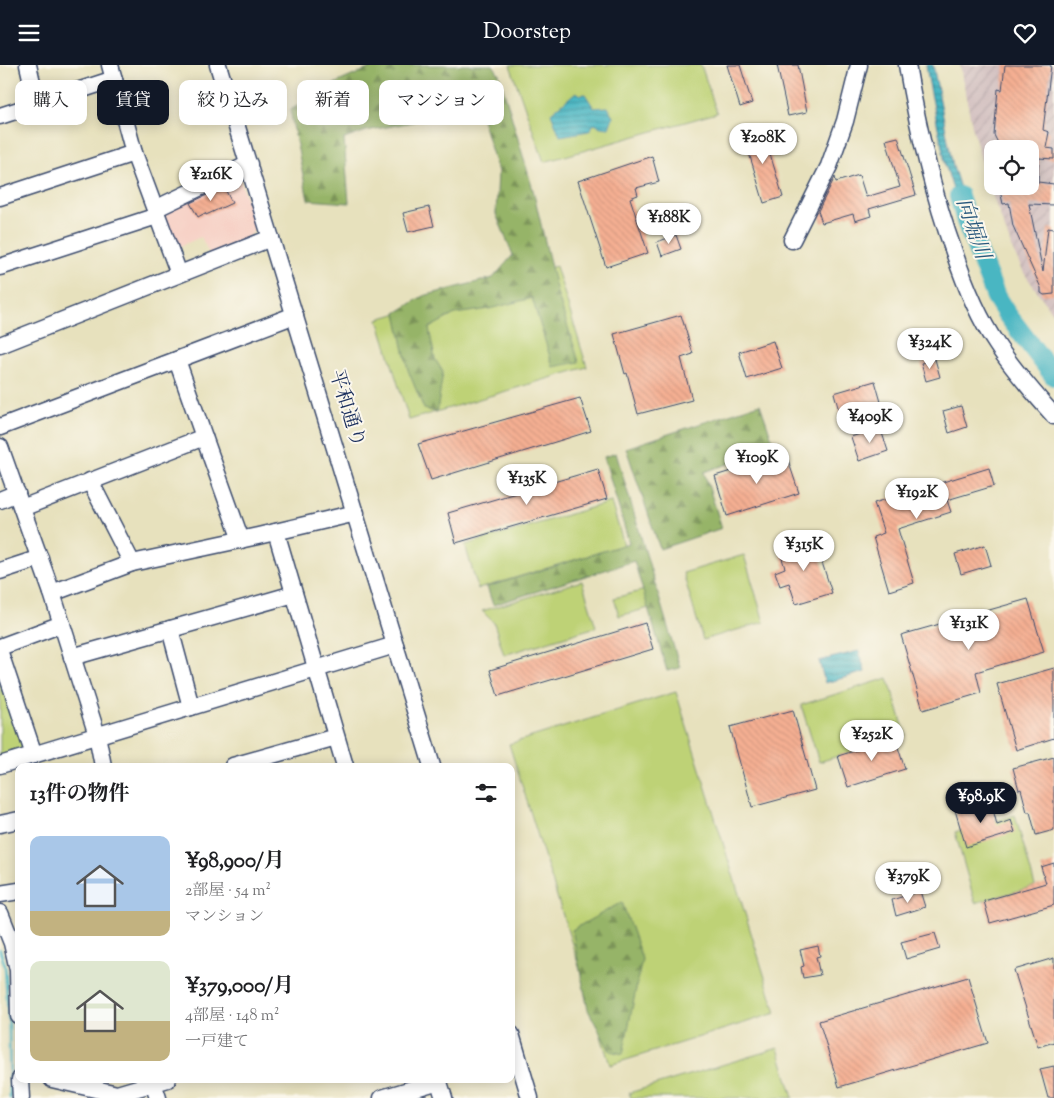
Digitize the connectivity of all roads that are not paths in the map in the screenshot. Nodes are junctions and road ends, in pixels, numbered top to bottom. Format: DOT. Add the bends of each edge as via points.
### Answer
graph roads {
  1 [pos="28,65"];
  2 [pos="218,65"];
  3 [pos="859,65"];
  4 [pos="907,65"];
  5 [pos="112,72"];
  6 [pos="31,80"];
  7 [pos="87,83"];
  8 [pos="15,111"];
  9 [pos="0,116"];
  10 [pos="134,153"];
  11 [pos="249,164"];
  12 [pos="0,197"];
  13 [pos="156,213"];
  14 [pos="271,238"];
  15 [pos="792,240"];
  16 [pos="0,267"];
  17 [pos="179,275"];
  18 [pos="295,315"];
  19 [pos="0,345"];
  20 [pos="177,360"];
  21 [pos="1054,416"];
  22 [pos="0,427"];
  23 [pos="204,437"];
  24 [pos="0,447"];
  25 [pos="90,481"];
  26 [pos="0,500"];
  27 [pos="20,501"];
  28 [pos="356,513"];
  29 [pos="276,532"];
  30 [pos="241,540"];
  31 [pos="40,558"];
  32 [pos="132,563"];
  33 [pos="0,571"];
  34 [pos="52,593"];
  35 [pos="294,594"];
  36 [pos="62,624"];
  37 [pos="170,629"];
  38 [pos="395,645"];
  39 [pos="0,647"];
  40 [pos="0,653"];
  41 [pos="72,657"];
  42 [pos="316,669"];
  43 [pos="191,707"];
  44 [pos="97,735"];
  45 [pos="336,737"];
  46 [pos="34,755"];
  47 [pos="102,763"];
  48 [pos="245,763"];
  49 [pos="344,763"];
  50 [pos="431,763"];
  51 [pos="0,765"];
  52 [pos="15,821"];
  53 [pos="0,824"];
  54 [pos="15,892"];
  55 [pos="0,894"];
  56 [pos="0,913"];
  57 [pos="15,956"];
  58 [pos="515,1047"];
  59 [pos="20,1083"];
  60 [pos="76,1083"];
  61 [pos="429,1083"];
  62 [pos="439,1083"];
  63 [pos="159,1087"];
  64 [pos="118,1090"];
  65 [pos="21,1098"];
  66 [pos="382,1098"];
  67 [pos="444,1098"];
  68 [pos="530,1098"];
  1 -- 6 [label="street"];
  2 -- 11 [label="street, 平和通り"];
  3 -- 15 [label="street" via="845,121 829,165"];
  4 -- 21 [label="street" via="928,170 964,282 996,345"];
  5 -- 7 [label="street"];
  5 -- 10 [label="street"];
  8 -- 9 [label="street"];
  10 -- 12 [label="street"];
  10 -- 13 [label="street"];
  11 -- 13 [label="street"];
  11 -- 14 [label="street, 平和通り"];
  13 -- 16 [label="street"];
  13 -- 17 [label="street"];
  14 -- 17 [label="street"];
  14 -- 18 [label="street, 平和通り"];
  17 -- 19 [label="street"];
  18 -- 20 [label="street"];
  18 -- 28 [label="street, 平和通り"];
  20 -- 22 [label="street"];
  20 -- 23 [label="street"];
  23 -- 25 [label="street"];
  23 -- 30 [label="street"];
  24 -- 27 [label="street"];
  25 -- 27 [label="street"];
  25 -- 32 [label="street"];
  26 -- 27 [label="street"];
  27 -- 31 [label="street"];
  28 -- 29 [label="street"];
  28 -- 38 [label="street, 平和通り"];
  29 -- 30 [label="street"];
  29 -- 35 [label="street"];
  30 -- 32 [label="street"];
  31 -- 33 [label="street"];
  31 -- 34 [label="street"];
  32 -- 34 [label="street"];
  34 -- 36 [label="street"];
  35 -- 37 [label="street"];
  35 -- 42 [label="street"];
  36 -- 39 [label="street"];
  36 -- 41 [label="street"];
  37 -- 41 [label="street"];
  37 -- 43 [label="street"];
  38 -- 42 [label="street"];
  38 -- 50 [label="street, 平和通り"];
  40 -- 46 [label="street"];
  41 -- 44 [label="street"];
  42 -- 43 [label="street"];
  42 -- 45 [label="street"];
  43 -- 44 [label="street"];
  44 -- 46 [label="street"];
  44 -- 47 [label="street"];
  45 -- 48 [label="street"];
  45 -- 49 [label="street"];
  46 -- 51 [label="street"];
  52 -- 53 [label="street"];
  54 -- 55 [label="street"];
  56 -- 57 [label="street"];
  58 -- 68 [label="street"];
  59 -- 65 [label="street"];
  60 -- 64 [label="street"];
  61 -- 66 [label="street"];
  62 -- 67 [label="street"];
  63 -- 64 [label="street"];
}
